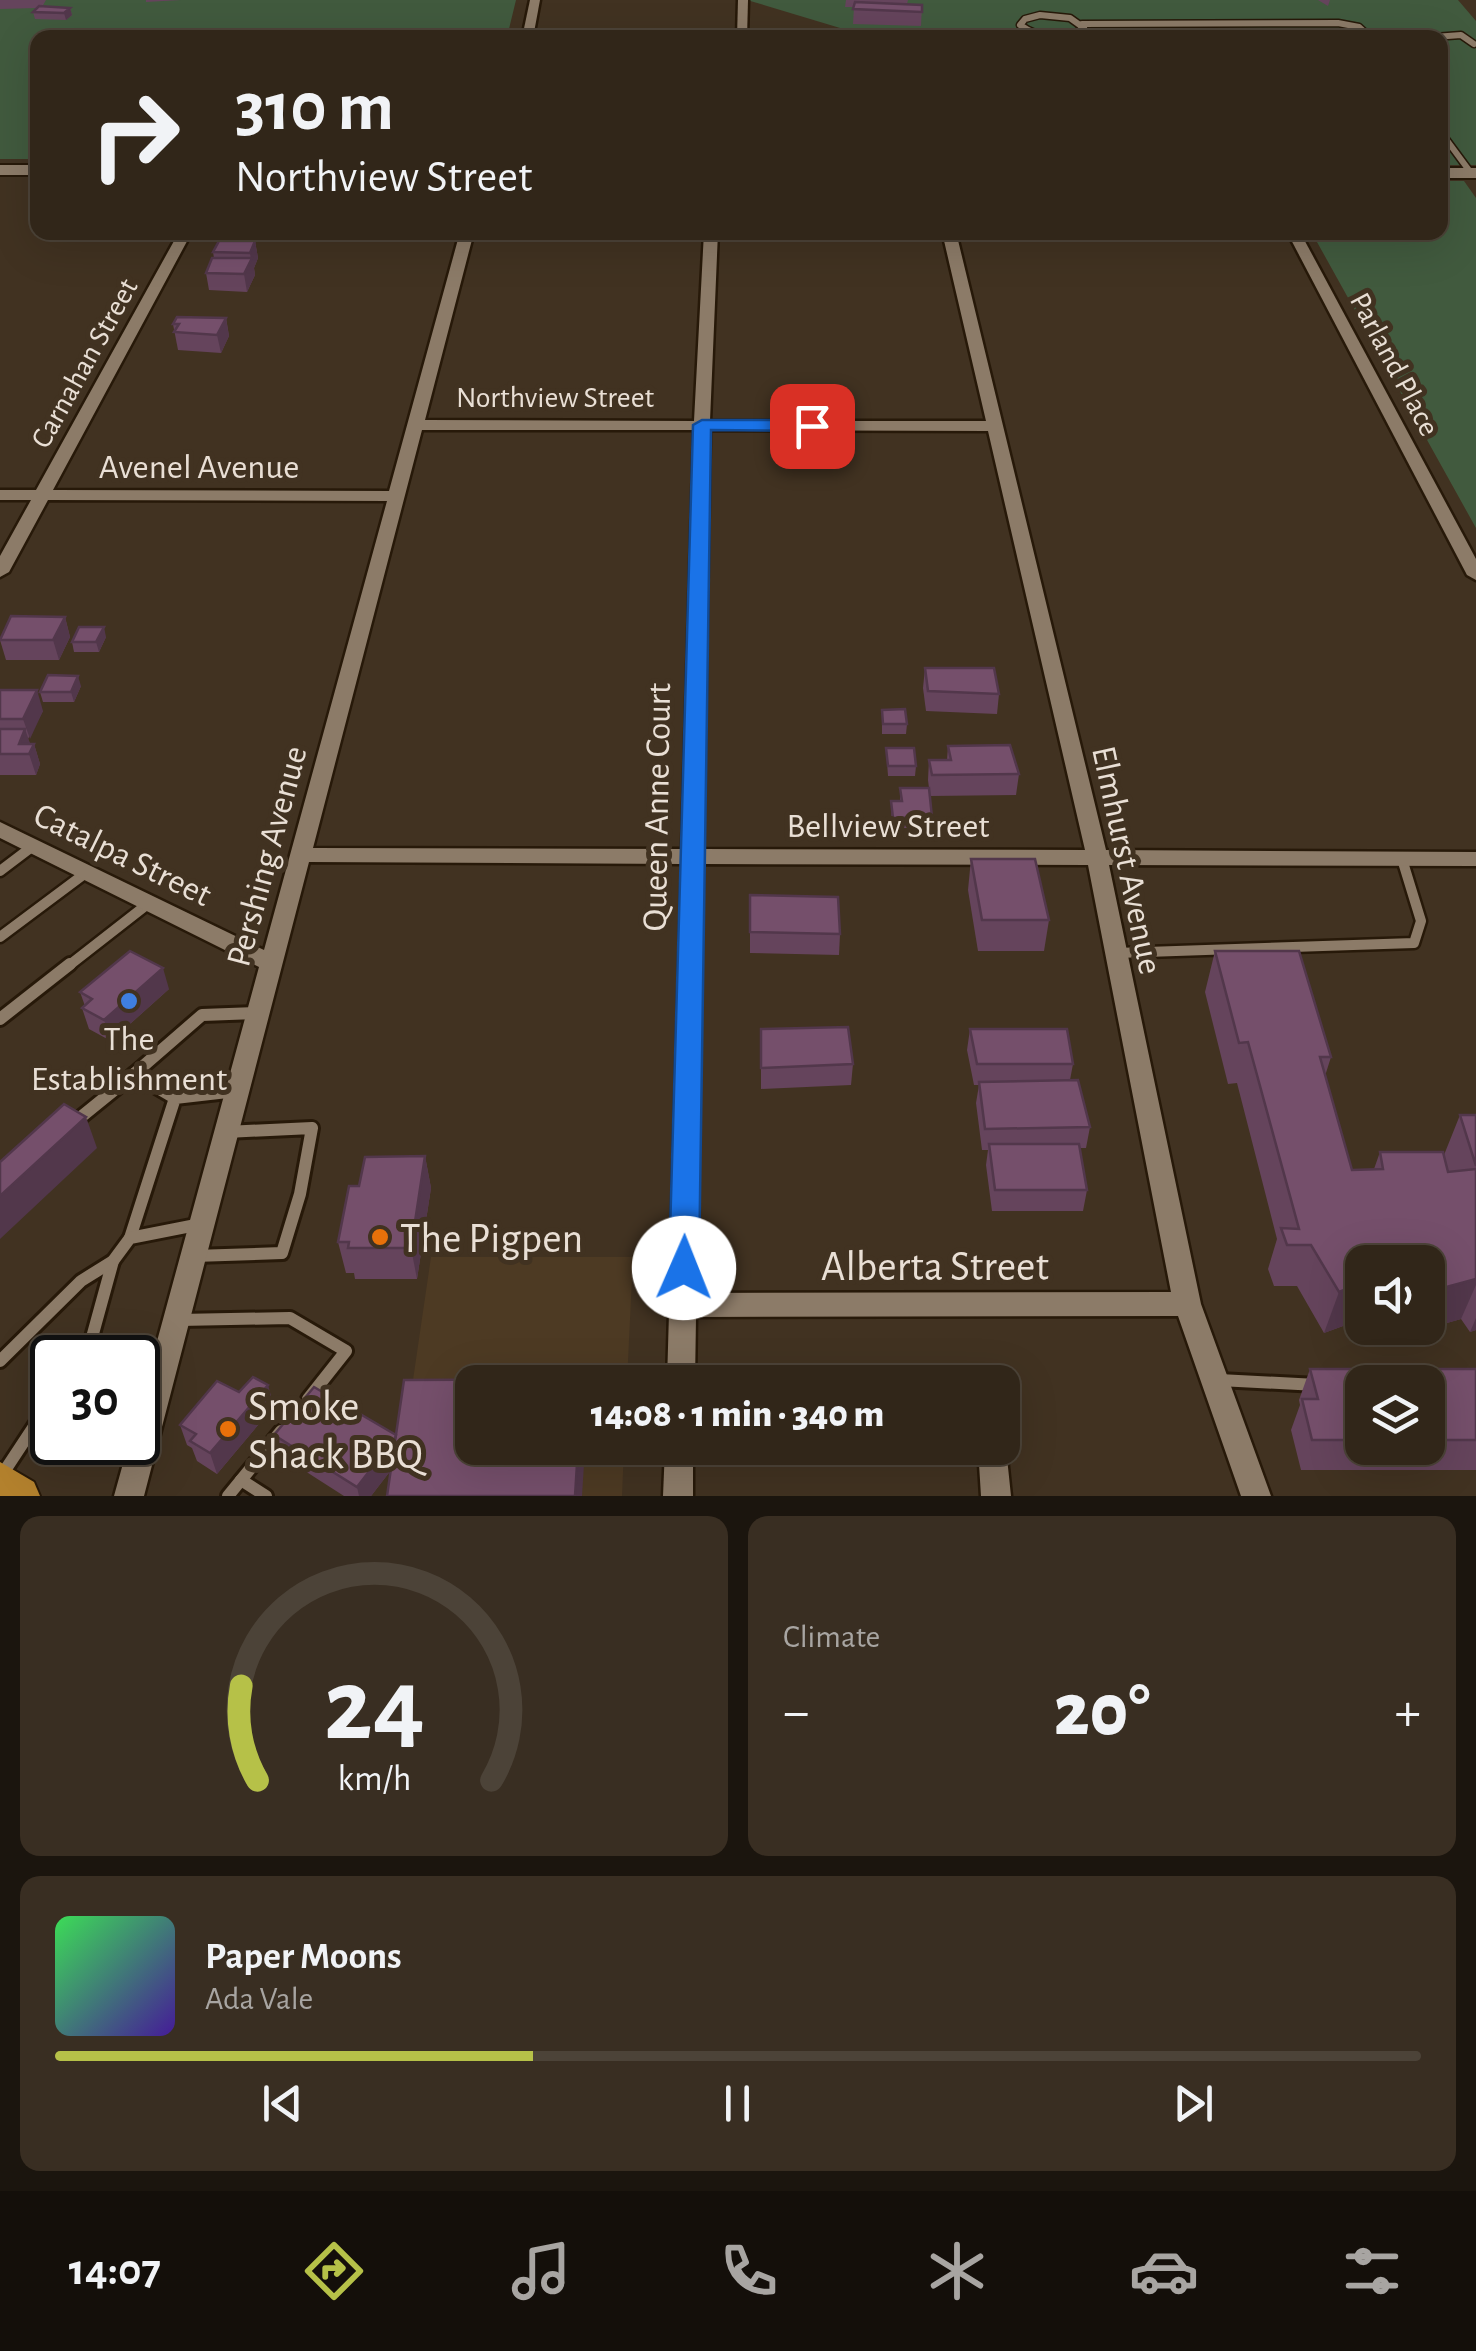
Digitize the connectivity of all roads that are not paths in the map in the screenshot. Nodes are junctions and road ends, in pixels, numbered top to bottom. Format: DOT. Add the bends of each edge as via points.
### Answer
graph roads {
  1 [pos="535,0"];
  2 [pos="743,0"];
  3 [pos="1082,24"];
  4 [pos="1176,24"];
  5 [pos="529,30"];
  6 [pos="742,30"];
  7 [pos="1026,30"];
  8 [pos="1081,30"];
  9 [pos="1181,30"];
  10 [pos="1342,30"];
  11 [pos="1448,35"];
  12 [pos="1474,44"];
  13 [pos="1448,142"];
  14 [pos="0,170"];
  15 [pos="30,170"];
  16 [pos="1448,174"];
  17 [pos="1474,176"];
  18 [pos="182,240"];
  19 [pos="465,240"];
  20 [pos="711,240"];
  21 [pos="951,240"];
  22 [pos="1297,240"];
  23 [pos="416,425"];
  24 [pos="702,425"];
  25 [pos="994,426"];
  26 [pos="0,495"];
  27 [pos="42,496"];
  28 [pos="398,496"];
  29 [pos="0,572"];
  30 [pos="1476,574"];
  31 [pos="0,829"];
  32 [pos="33,846"];
  33 [pos="299,855"];
  34 [pos="693,857"];
  35 [pos="1097,858"];
  36 [pos="1402,859"];
  37 [pos="1476,859"];
  38 [pos="0,871"];
  39 [pos="87,872"];
  40 [pos="150,903"];
  41 [pos="0,937"];
  42 [pos="1116,953"];
  43 [pos="272,963"];
  44 [pos="257,1013"];
  45 [pos="0,1019"];
  46 [pos="134,1074"];
  47 [pos="237,1091"];
  48 [pos="175,1098"];
  49 [pos="62,1131"];
  50 [pos="226,1132"];
  51 [pos="202,1224"];
  52 [pos="130,1238"];
  53 [pos="193,1256"];
  54 [pos="113,1261"];
  55 [pos="1187,1304"];
  56 [pos="683,1305"];
  57 [pos="176,1320"];
  58 [pos="92,1335"];
  59 [pos="0,1361"];
  60 [pos="681,1365"];
  61 [pos="1213,1380"];
  62 [pos="1326,1385"];
  63 [pos="300,1408"];
  64 [pos="288,1423"];
  65 [pos="30,1433"];
  66 [pos="679,1465"];
  67 [pos="993,1465"];
  68 [pos="0,1480"];
  69 [pos="241,1480"];
  70 [pos="20,1496"];
  71 [pos="129,1496"];
  72 [pos="228,1496"];
  73 [pos="266,1496"];
  74 [pos="678,1496"];
  75 [pos="996,1496"];
  76 [pos="1256,1496"];
  1 -- 5 [label="street"];
  2 -- 6 [label="street"];
  3 -- 4 [label="lane"];
  3 -- 7 [label="lane" via="1050,15 1021,22"];
  3 -- 8 [label="lane"];
  4 -- 9 [label="lane"];
  4 -- 10 [label="lane"];
  11 -- 12 [label="lane"];
  13 -- 17 [label="lane"];
  14 -- 15 [label="street"];
  16 -- 17 [label="street"];
  18 -- 27 [label="street, Carnahan Street"];
  19 -- 23 [label="street, Pershing Avenue"];
  20 -- 24 [label="street, Queen Anne Court"];
  21 -- 25 [label="street, Elmhurst Avenue"];
  22 -- 30 [label="street, Parland Place"];
  23 -- 24 [label="street, Northview Street"];
  23 -- 28 [label="street, Pershing Avenue"];
  24 -- 25 [label="street, Northview Street"];
  24 -- 34 [label="street, Queen Anne Court"];
  25 -- 35 [label="street, Elmhurst Avenue"];
  26 -- 27 [label="street, Avenel Avenue"];
  27 -- 28 [label="street, Avenel Avenue"];
  27 -- 29 [label="street, Carnahan Street"];
  28 -- 33 [label="street, Pershing Avenue"];
  31 -- 32 [label="street, Catalpa Street"];
  32 -- 38 [label="lane"];
  32 -- 39 [label="street, Catalpa Street"];
  33 -- 34 [label="street, Bellview Street"];
  33 -- 43 [label="street, Pershing Avenue"];
  34 -- 35 [label="street, Bellview Street"];
  34 -- 56 [label="street, Queen Anne Court"];
  35 -- 36 [label="street, Bellview Street"];
  35 -- 42 [label="street, Elmhurst Avenue"];
  36 -- 37 [label="street, Bellview Street"];
  36 -- 42 [label="lane" via="1421,921 1414,944"];
  39 -- 40 [label="street, Catalpa Street"];
  39 -- 41 [label="lane"];
  40 -- 43 [label="street, Catalpa Street"];
  40 -- 45 [label="lane"];
  42 -- 55 [label="street, Elmhurst Avenue"];
  43 -- 44 [label="street, Pershing Avenue"];
  44 -- 46 [label="lane" via="202,1015"];
  44 -- 47 [label="street, Pershing Avenue"];
  46 -- 48 [label="lane"];
  46 -- 49 [label="lane"];
  47 -- 48 [label="lane"];
  47 -- 50 [label="street, Pershing Avenue"];
  48 -- 52 [label="lane"];
  50 -- 51 [label="street, Pershing Avenue"];
  50 -- 53 [label="lane" via="312,1128 300,1194 282,1253"];
  51 -- 52 [label="lane"];
  51 -- 53 [label="street, Pershing Avenue"];
  52 -- 54 [label="lane"];
  53 -- 57 [label="street, Pershing Avenue"];
  54 -- 58 [label="lane"];
  54 -- 59 [label="lane" via="81,1281"];
  55 -- 56 [label="street, Alberta Street"];
  55 -- 61 [label="street, Elmhurst Avenue"];
  56 -- 60 [label="street, Queen Anne Court"];
  57 -- 63 [label="lane" via="290,1318 346,1351"];
  57 -- 71 [label="street, Pershing Avenue"];
  61 -- 62 [label="lane"];
  61 -- 76 [label="street, Elmhurst Avenue"];
  64 -- 69 [label="lane"];
  65 -- 68 [label="lane"];
  66 -- 74 [label="street"];
  67 -- 75 [label="street"];
  68 -- 70 [label="main road"];
  69 -- 72 [label="lane"];
  69 -- 73 [label="lane"];
}
